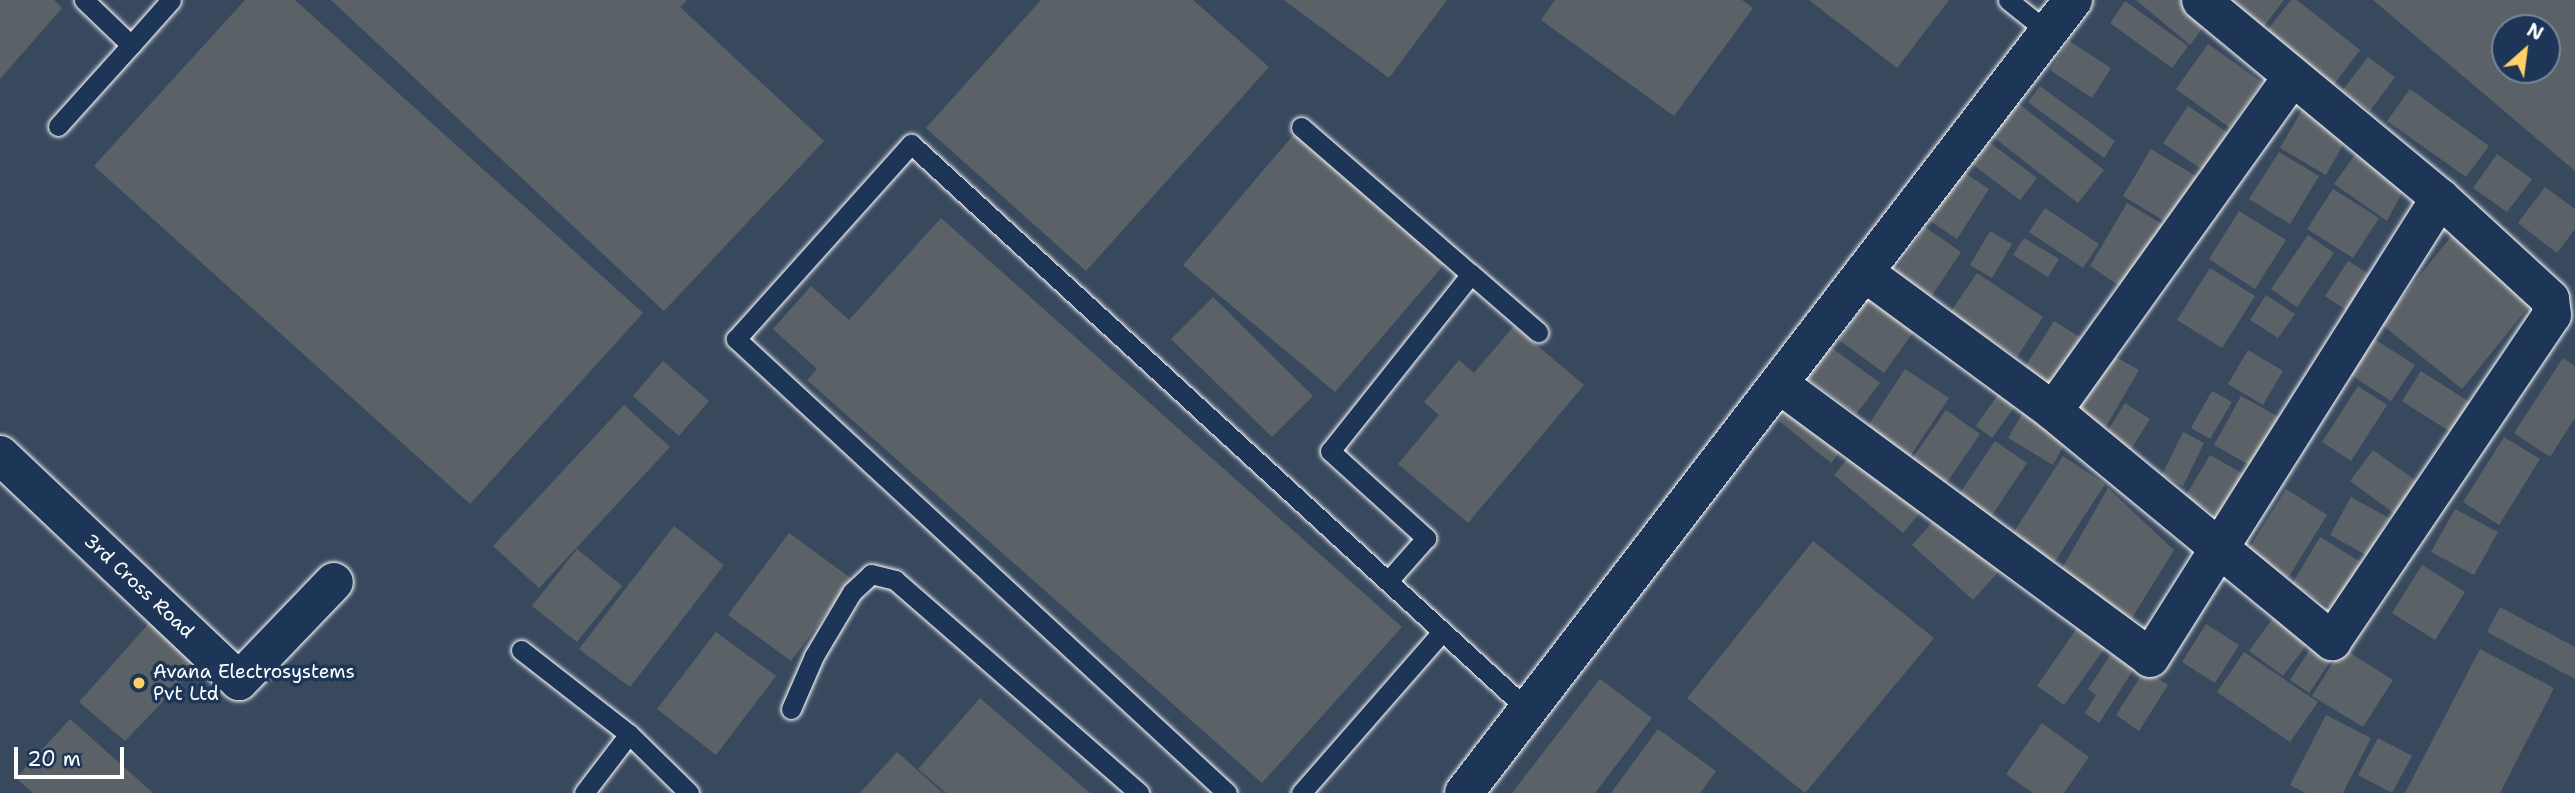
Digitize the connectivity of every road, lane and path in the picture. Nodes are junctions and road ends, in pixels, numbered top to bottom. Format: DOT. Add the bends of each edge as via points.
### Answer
graph roads {
  1 [pos="84,0"];
  2 [pos="171,0"];
  3 [pos="2008,0"];
  4 [pos="2073,0"];
  5 [pos="2201,0"];
  6 [pos="2048,32"];
  7 [pos="131,45"];
  8 [pos="2292,77"];
  9 [pos="58,126"];
  10 [pos="1301,127"];
  11 [pos="2440,198"];
  12 [pos="1864,272"];
  13 [pos="1472,274"];
  14 [pos="1538,332"];
  15 [pos="1779,384"];
  16 [pos="2053,411"];
  17 [pos="0,455"];
  18 [pos="2223,547"];
  19 [pos="1388,581"];
  20 [pos="334,582"];
  21 [pos="1442,632"];
  22 [pos="521,650"];
  23 [pos="790,709"];
  24 [pos="1528,710"];
  25 [pos="629,734"];
  26 [pos="584,793"];
  27 [pos="689,793"];
  28 [pos="1139,793"];
  29 [pos="1227,793"];
  30 [pos="1301,793"];
  31 [pos="1464,793"];
  1 -- 7 [label="lane"];
  2 -- 7 [label="lane"];
  3 -- 6 [label="lane"];
  4 -- 6 [label="street"];
  5 -- 8 [label="street"];
  6 -- 12 [label="street"];
  7 -- 9 [label="lane"];
  8 -- 11 [label="street"];
  8 -- 16 [label="street"];
  10 -- 13 [label="lane"];
  11 -- 18 [label="street"];
  11 -- 18 [label="street" via="2550,299 2552,315 2332,641"];
  12 -- 15 [label="street"];
  12 -- 16 [label="street"];
  13 -- 14 [label="lane"];
  13 -- 19 [label="lane" via="1330,451 1426,538"];
  15 -- 18 [label="street" via="2150,658"];
  15 -- 24 [label="street"];
  16 -- 18 [label="street"];
  17 -- 20 [label="street, 3rd Cross Road" via="239,681"];
  19 -- 21 [label="lane"];
  19 -- 29 [label="lane" via="911,144 736,339"];
  21 -- 24 [label="lane"];
  21 -- 30 [label="lane"];
  22 -- 25 [label="lane"];
  23 -- 28 [label="lane" via="852,592 871,573 895,580"];
  24 -- 31 [label="street"];
  25 -- 26 [label="lane"];
  25 -- 27 [label="lane"];
}
